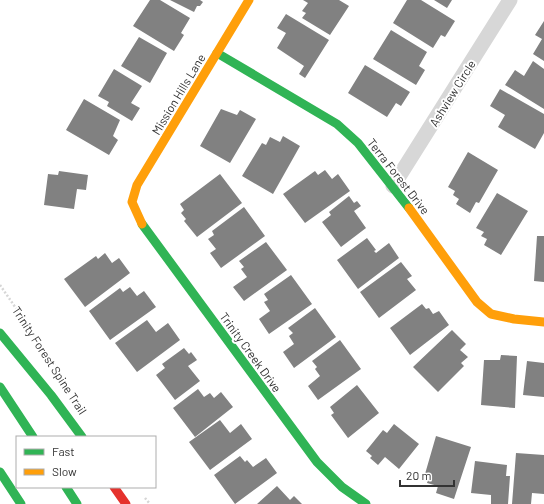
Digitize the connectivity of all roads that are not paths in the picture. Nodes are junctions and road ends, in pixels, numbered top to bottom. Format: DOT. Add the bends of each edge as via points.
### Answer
graph roads {
  1 [pos="249,0"];
  2 [pos="510,0"];
  3 [pos="217,53"];
  4 [pos="394,186"];
  5 [pos="132,202"];
  6 [pos="544,322"];
  7 [pos="0,333"];
  8 [pos="0,387"];
  9 [pos="32,436"];
  10 [pos="81,436"];
  11 [pos="0,472"];
  12 [pos="67,488"];
  13 [pos="115,488"];
  14 [pos="21,504"];
  15 [pos="77,504"];
  16 [pos="126,504"];
  17 [pos="366,504"];
  1 -- 3 [label="main road, Mission Hills Lane"];
  2 -- 4 [label="street, Ashview Circle"];
  3 -- 4 [label="main road, Terra Forest Drive" via="337,124 358,143"];
  3 -- 5 [label="main road, Mission Hills Lane" via="137,186"];
  4 -- 6 [label="main road, Terra Forest Drive" via="477,302 492,314"];
  5 -- 17 [label="main road, Trinity Creek Drive" via="138,220 317,462 342,488"];
  7 -- 10 [label="main road" via="52,395"];
  8 -- 9 [label="main road"];
  11 -- 14 [label="main road"];
  12 -- 15 [label="main road"];
  13 -- 16 [label="main road"];
}
